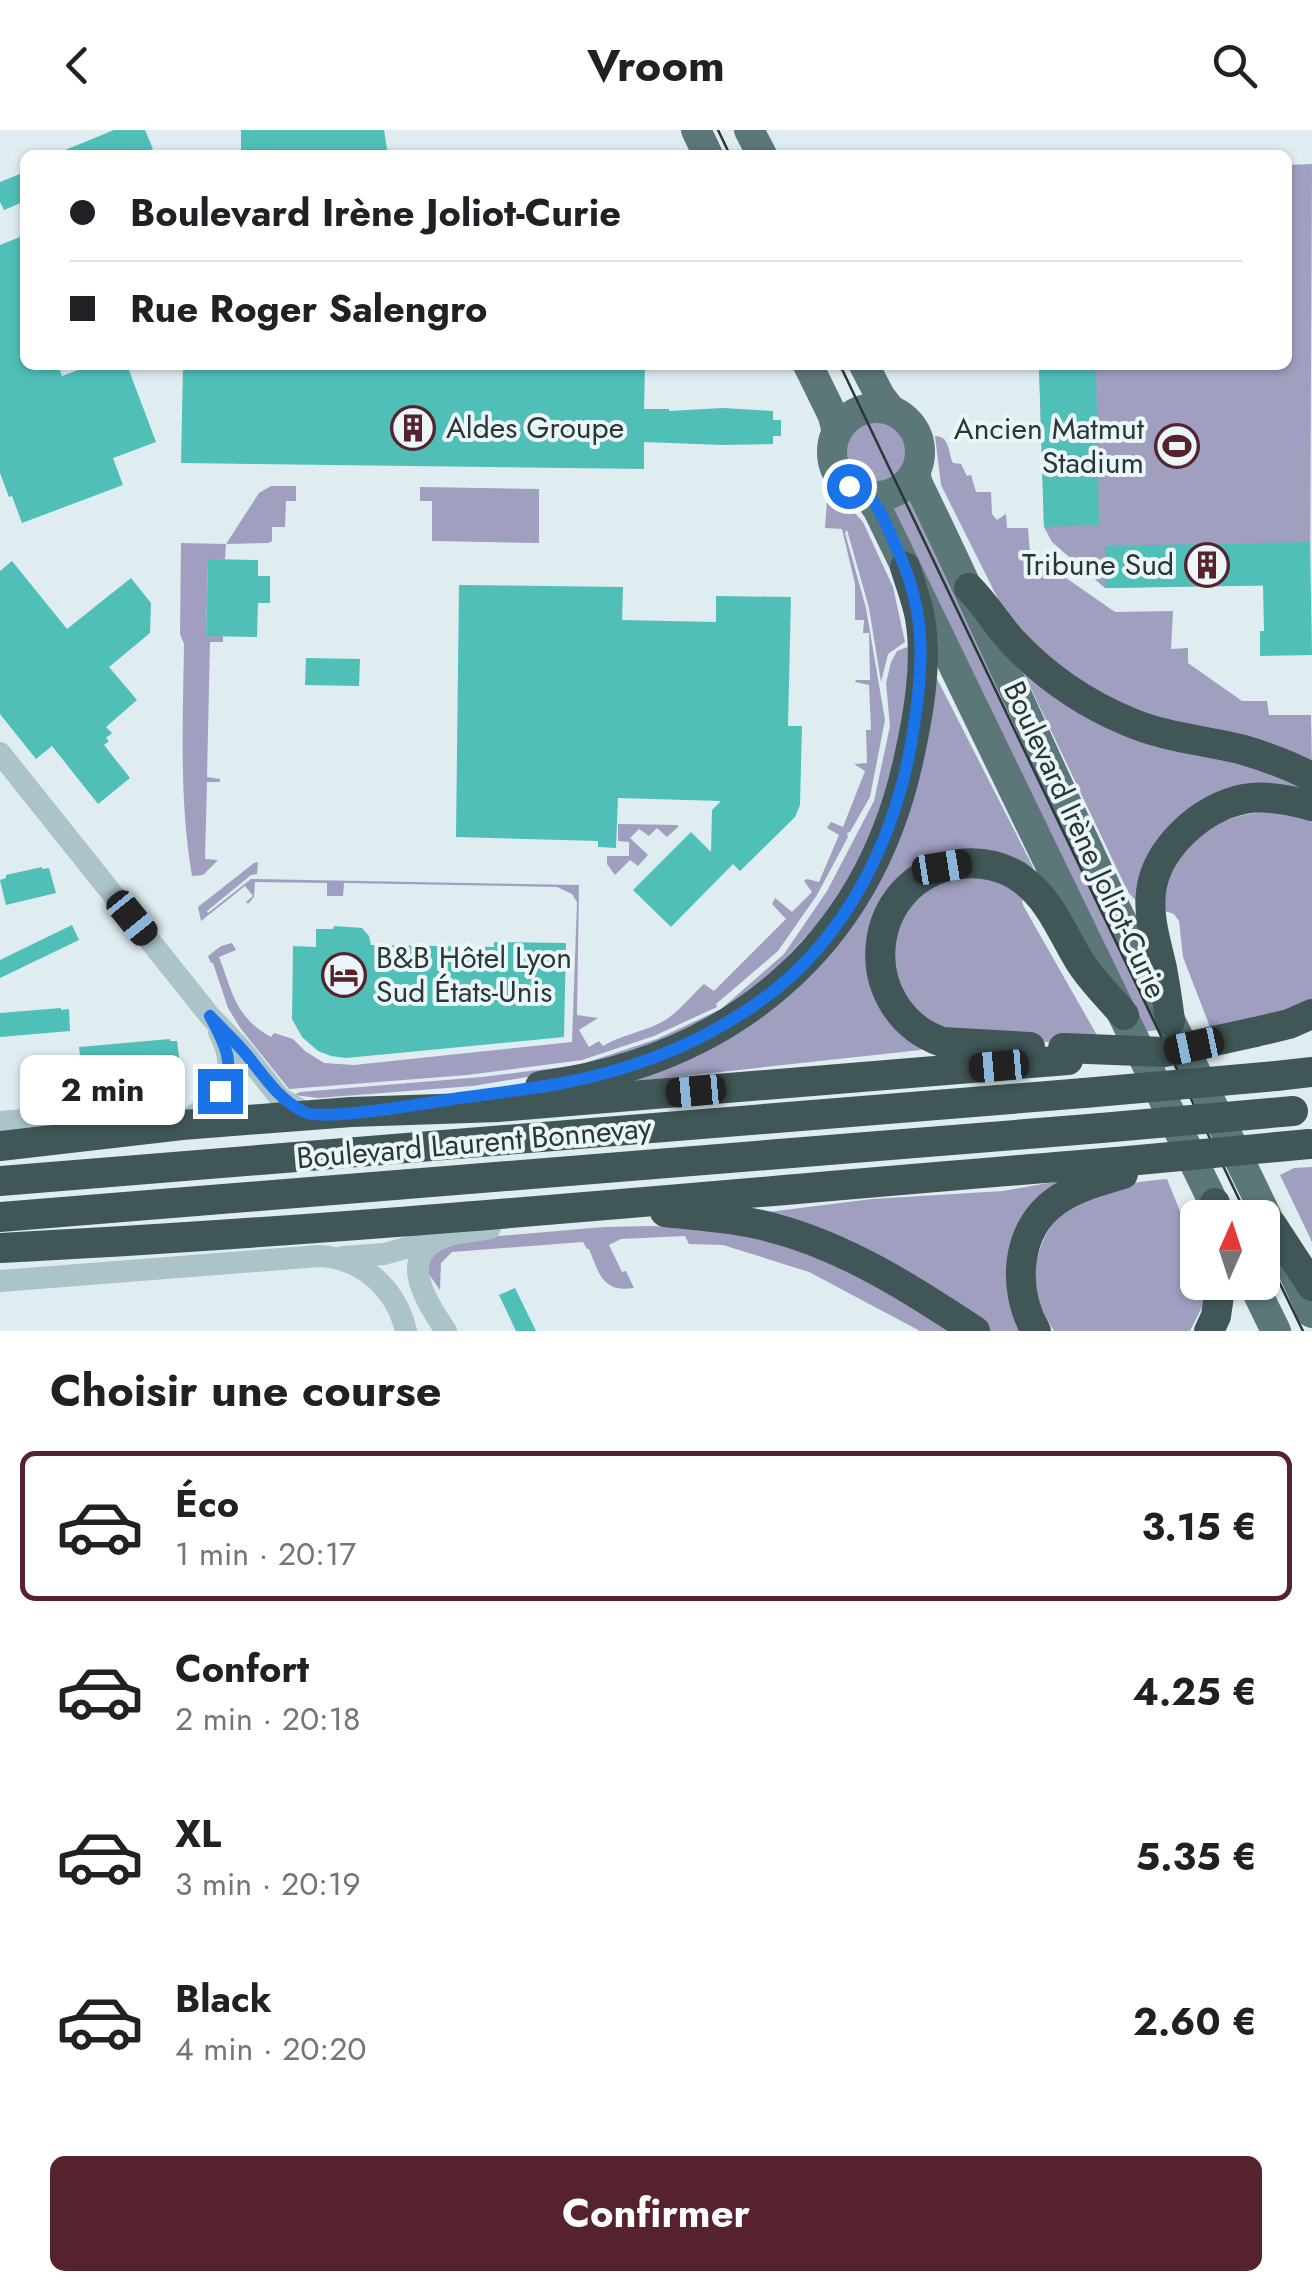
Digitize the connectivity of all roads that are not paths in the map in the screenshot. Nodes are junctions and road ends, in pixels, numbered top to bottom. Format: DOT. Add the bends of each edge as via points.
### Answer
graph roads {
  1 [pos="810,370"];
  2 [pos="867,370"];
  3 [pos="890,410"];
  4 [pos="837,432"];
  5 [pos="915,473"];
  6 [pos="867,494"];
  7 [pos="905,567"];
  8 [pos="968,588"];
  9 [pos="0,753"];
  10 [pos="1312,777"];
  11 [pos="1312,806"];
  12 [pos="1124,1014"];
  13 [pos="1312,1014"];
  14 [pos="210,1016"];
  15 [pos="1170,1021"];
  16 [pos="1258,1037"];
  17 [pos="1312,1037"];
  18 [pos="1066,1054"];
  19 [pos="1312,1072"];
  20 [pos="1302,1110"];
  21 [pos="374,1111"];
  22 [pos="308,1115"];
  23 [pos="0,1122"];
  24 [pos="182,1125"];
  25 [pos="0,1146"];
  26 [pos="1311,1148"];
  27 [pos="1120,1168"];
  28 [pos="0,1181"];
  29 [pos="1211,1200"];
  30 [pos="1260,1200"];
  31 [pos="591,1204"];
  32 [pos="550,1208"];
  33 [pos="0,1217"];
  34 [pos="1280,1237"];
  35 [pos="435,1240"];
  36 [pos="1280,1243"];
  37 [pos="0,1248"];
  38 [pos="340,1257"];
  39 [pos="0,1281"];
  40 [pos="1312,1286"];
  41 [pos="1218,1300"];
  42 [pos="1261,1300"];
  43 [pos="1312,1314"];
  44 [pos="433,1325"];
  45 [pos="406,1331"];
  46 [pos="974,1331"];
  47 [pos="1036,1331"];
  48 [pos="1209,1331"];
  49 [pos="1276,1331"];
  1 -- 4 [label="main road"];
  2 -- 3 [label="main road"];
  3 -- 4 [label="main road" via="863,410"];
  3 -- 5 [label="main road" via="916,434"];
  4 -- 6 [label="main road" via="836,470"];
  5 -- 6 [label="main road" via="891,493"];
  5 -- 8 [label="main road, Boulevard Irène Joliot-Curie"];
  6 -- 7 [label="main road, Boulevard Irène Joliot-Curie"];
  7 -- 12 [label="main road, Boulevard Irène Joliot-Curie"];
  7 -- 21 [label="highway" via="922,650 904,777 857,896 804,963 757,1004 666,1053 559,1084"];
  8 -- 10 [label="highway" via="1031,661 1093,706"];
  8 -- 15 [label="main road, Boulevard Irène Joliot-Curie"];
  9 -- 14 [label="street"];
  11 -- 15 [label="highway" via="1244,799 1216,809 1164,856 1151,909"];
  12 -- 18 [label="highway" via="1031,886 1008,871 971,862 918,879 902,894 880,950 881,972 899,1012 942,1042"];
  12 -- 29 [label="main road, Boulevard Irène Joliot-Curie"];
  13 -- 16 [label="highway"];
  14 -- 22 [label="street" via="280,1098"];
  14 -- 24 [label="street" via="230,1070 220,1091"];
  15 -- 30 [label="main road, Boulevard Irène Joliot-Curie"];
  16 -- 17 [label="highway"];
  16 -- 18 [label="highway, bridge" via="1164,1052"];
  18 -- 21 [label="highway" via="498,1107"];
  19 -- 28 [label="highway, Boulevard Laurent Bonnevay, bridge"];
  20 -- 33 [label="highway, Boulevard Laurent Bonnevay, bridge"];
  21 -- 22 [label="highway"];
  22 -- 24 [label="highway"];
  23 -- 24 [label="street" via="68,1116"];
  24 -- 25 [label="highway"];
  26 -- 27 [label="highway, bridge"];
  27 -- 31 [label="highway"];
  27 -- 47 [label="highway" via="1056,1201 1026,1242 1020,1278"];
  31 -- 32 [label="highway"];
  31 -- 46 [label="highway" via="774,1228 873,1269"];
  32 -- 35 [label="street"];
  32 -- 37 [label="highway"];
  34 -- 40 [label="highway"];
  35 -- 38 [label="street"];
  35 -- 44 [label="street" via="417,1265"];
  36 -- 43 [label="main road, Boulevard Irène Joliot-Curie"];
  38 -- 39 [label="street"];
  38 -- 45 [label="street" via="367,1270 389,1293"];
  41 -- 48 [label="highway"];
  42 -- 49 [label="main road"];
}
